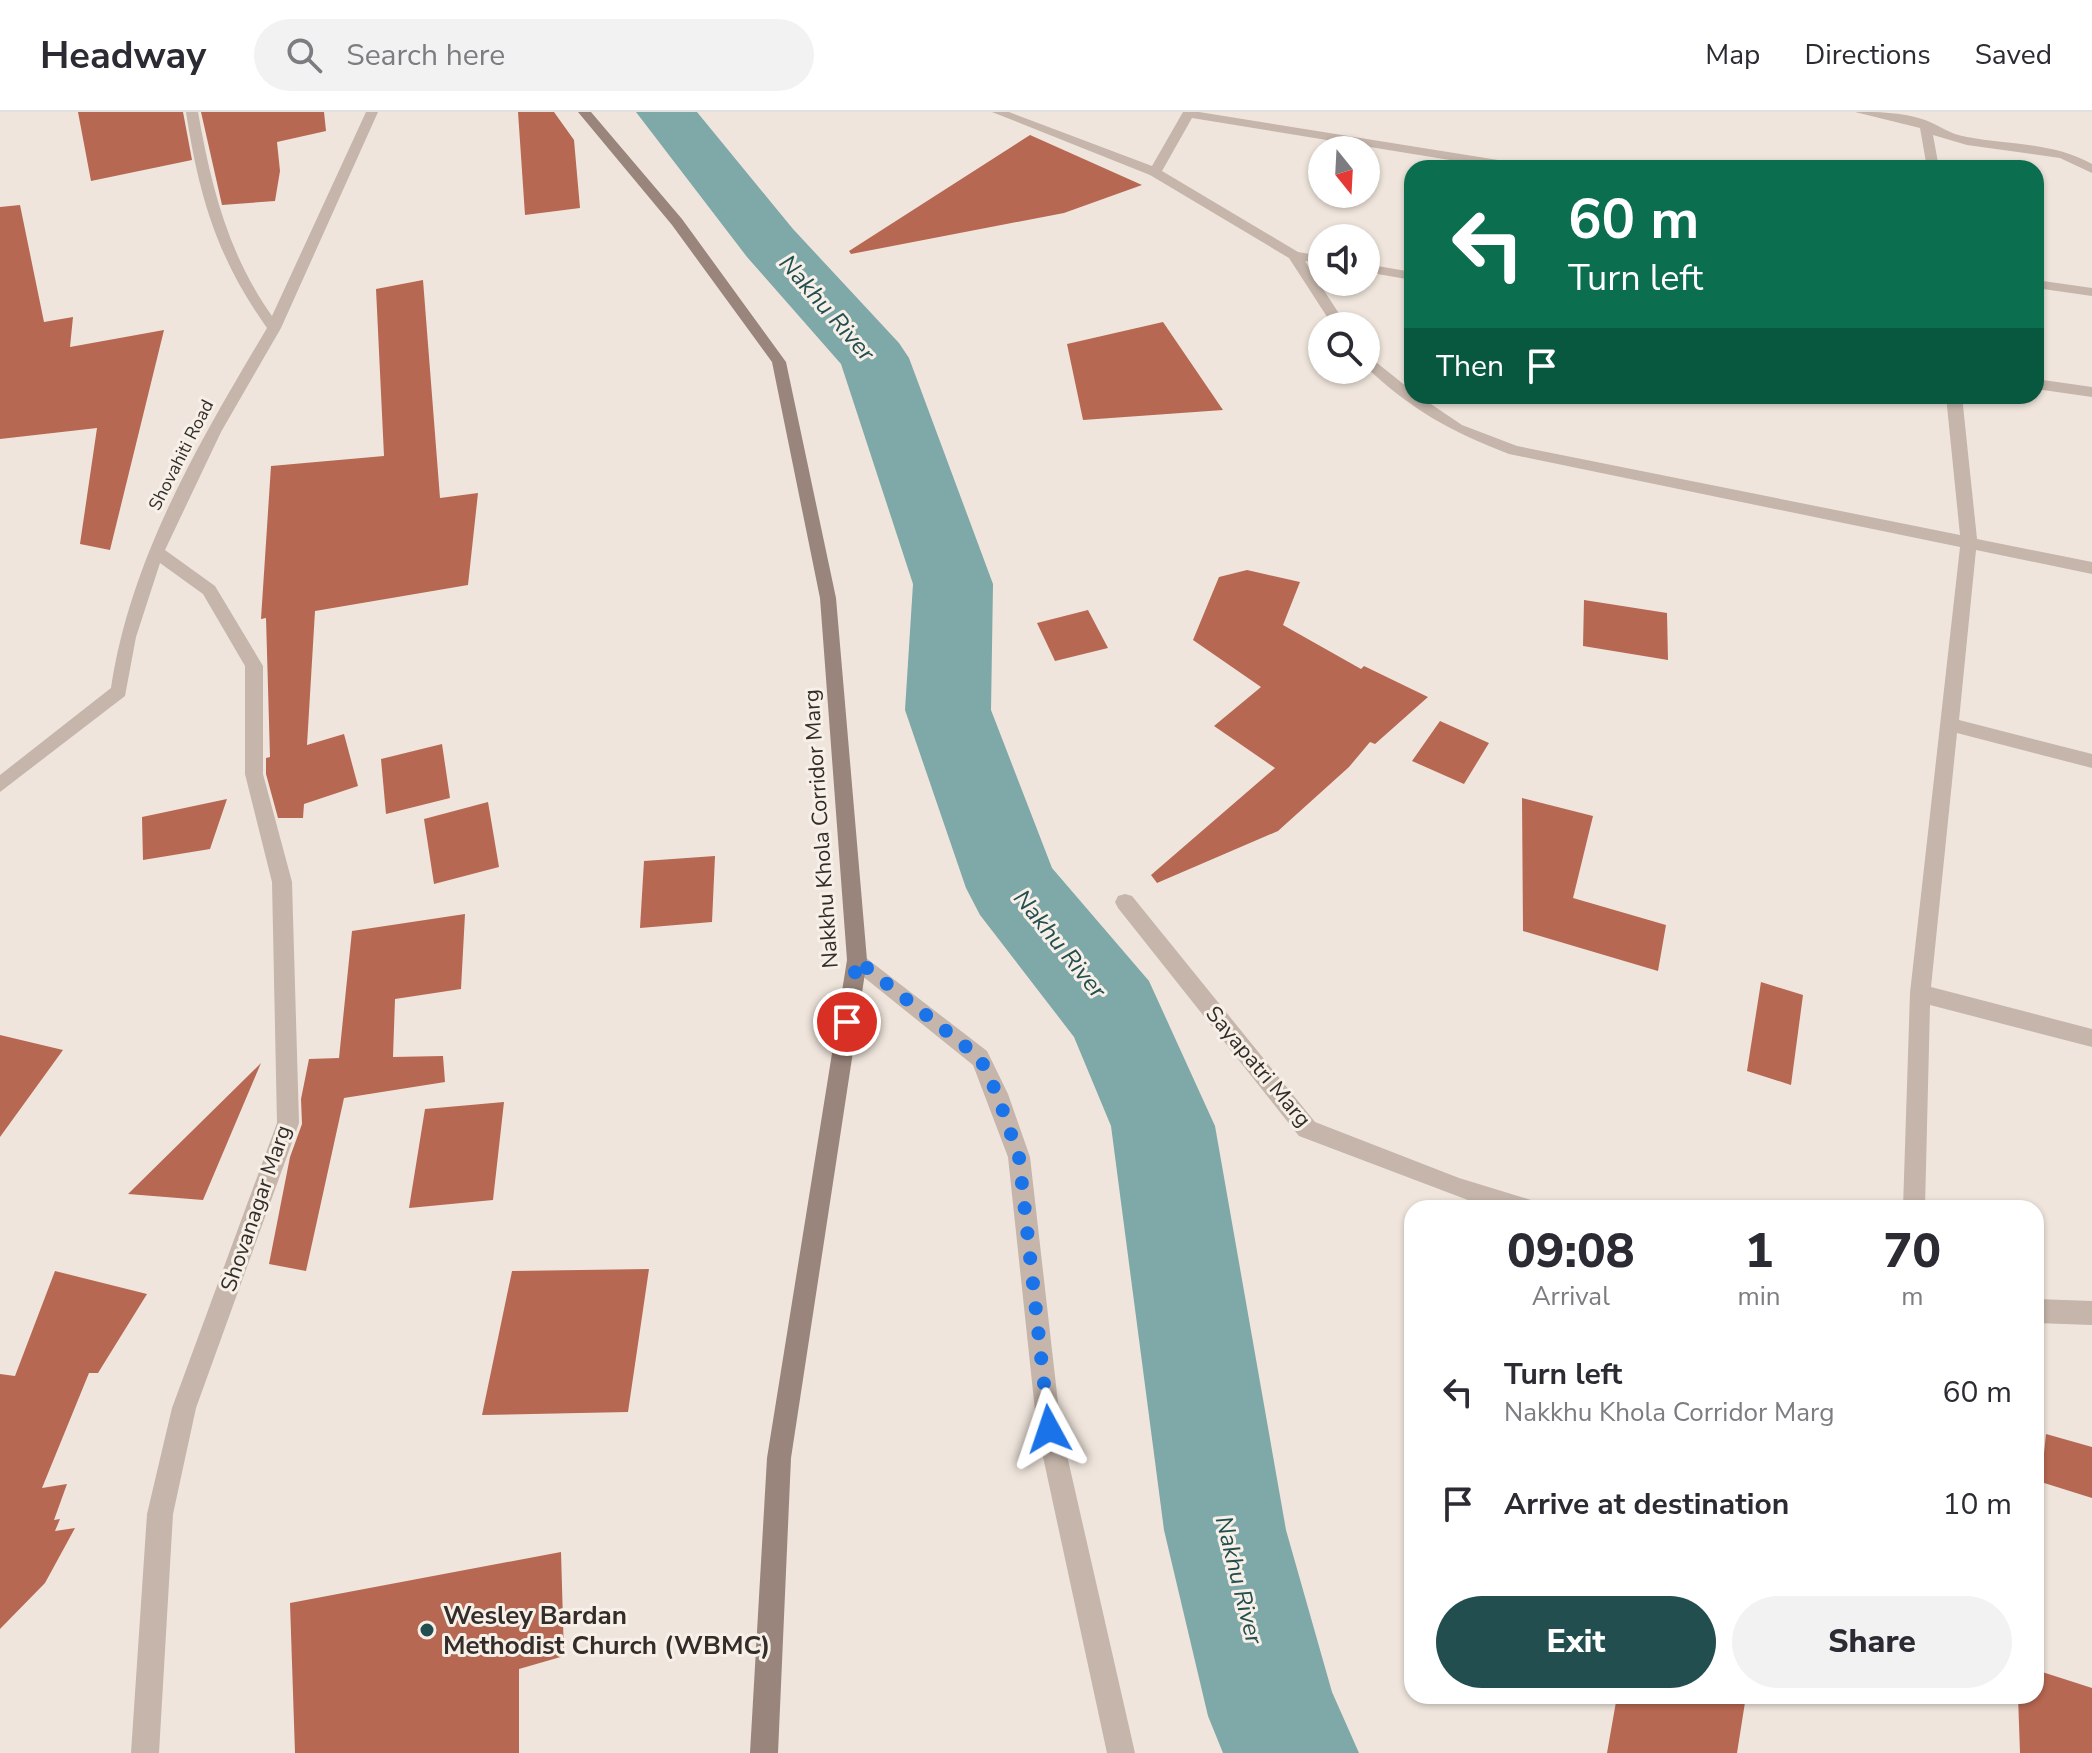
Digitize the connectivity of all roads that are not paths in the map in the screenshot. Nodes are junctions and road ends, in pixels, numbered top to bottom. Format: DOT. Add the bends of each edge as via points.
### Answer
graph roads {
  1 [pos="192,112"];
  2 [pos="372,112"];
  3 [pos="584,112"];
  4 [pos="998,112"];
  5 [pos="1861,112"];
  6 [pos="1189,113"];
  7 [pos="1926,129"];
  8 [pos="1474,160"];
  9 [pos="1932,160"];
  10 [pos="2092,169"];
  11 [pos="1155,172"];
  12 [pos="1294,255"];
  13 [pos="1308,258"];
  14 [pos="1380,270"];
  15 [pos="1404,275"];
  16 [pos="2044,285"];
  17 [pos="2092,292"];
  18 [pos="1331,312"];
  19 [pos="274,328"];
  20 [pos="1380,372"];
  21 [pos="2044,385"];
  22 [pos="2092,392"];
  23 [pos="1404,393"];
  24 [pos="1421,404"];
  25 [pos="1955,404"];
  26 [pos="1969,540"];
  27 [pos="156,552"];
  28 [pos="2092,568"];
  29 [pos="1948,724"];
  30 [pos="2092,761"];
  31 [pos="0,785"];
  32 [pos="1125,902"];
  33 [pos="857,960"];
  34 [pos="1920,993"];
  35 [pos="2092,1038"];
  36 [pos="1497,1200"];
  37 [pos="1914,1200"];
  38 [pos="2044,1311"];
  39 [pos="2092,1313"];
  40 [pos="145,1753"];
  41 [pos="764,1753"];
  42 [pos="1121,1753"];
  1 -- 19 [label="street" via="201,169 225,251"];
  2 -- 19 [label="street, Shovahiti Road"];
  3 -- 33 [label="street, Nakkhu Khola Corridor Marg" via="677,222 779,362 828,598"];
  4 -- 11 [label="street"];
  5 -- 7 [label="street" via="1920,122"];
  6 -- 8 [label="street"];
  6 -- 11 [label="street"];
  7 -- 9 [label="street"];
  7 -- 10 [label="street" via="2065,155"];
  11 -- 12 [label="street"];
  12 -- 13 [label="street"];
  12 -- 18 [label="street"];
  14 -- 15 [label="street"];
  16 -- 17 [label="street"];
  19 -- 27 [label="street, Shovahiti Road" via="213,432"];
  20 -- 23 [label="street"];
  21 -- 22 [label="street"];
  24 -- 26 [label="street" via="1457,428 1514,450"];
  25 -- 26 [label="street"];
  26 -- 28 [label="street"];
  26 -- 29 [label="street"];
  27 -- 31 [label="street, Shovahiti Road" via="127,637 119,691"];
  27 -- 40 [label="street, Shovanagar Marg" via="209,590 254,666 254,774 282,882 288,1123 184,1408 170,1469 160,1514"];
  29 -- 30 [label="street"];
  29 -- 34 [label="street"];
  32 -- 36 [label="street, Sayapatri Marg" via="1307,1129"];
  33 -- 41 [label="street, Nakkhu Khola Corridor Marg" via="779,1458"];
  33 -- 42 [label="street" via="980,1058 1019,1157 1049,1429"];
  34 -- 35 [label="street"];
  34 -- 37 [label="street"];
  38 -- 39 [label="street"];
}
